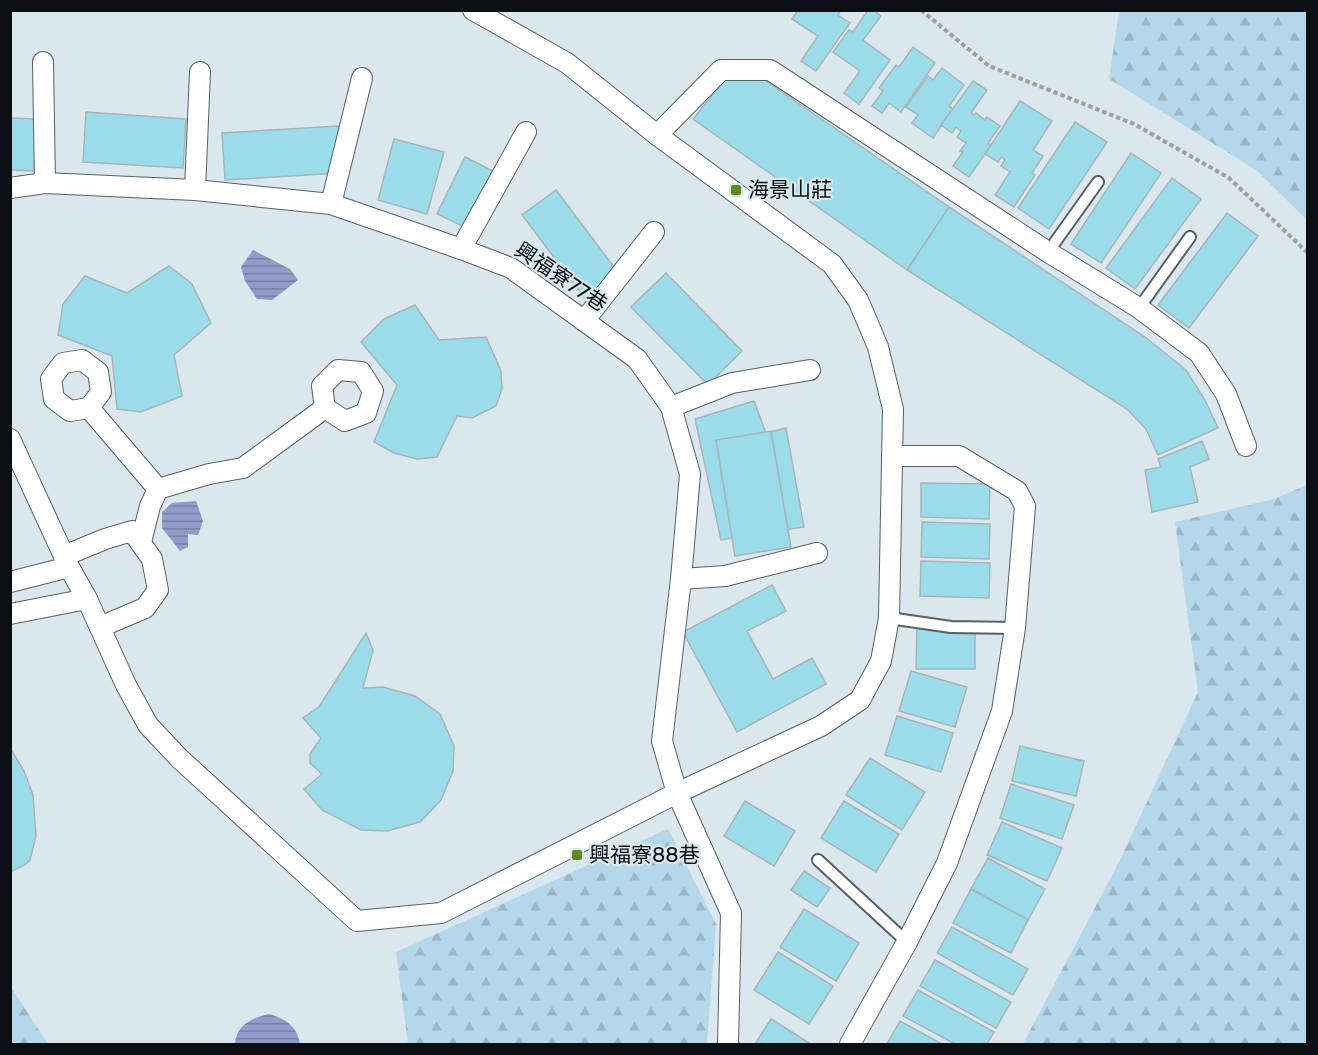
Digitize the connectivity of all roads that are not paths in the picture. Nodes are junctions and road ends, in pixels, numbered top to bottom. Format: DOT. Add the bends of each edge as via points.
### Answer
graph roads {
  1 [pos="473,10"];
  2 [pos="43,62"];
  3 [pos="200,72"];
  4 [pos="362,78"];
  5 [pos="526,132"];
  6 [pos="657,135"];
  7 [pos="1098,182"];
  8 [pos="45,183"];
  9 [pos="10,188"];
  10 [pos="195,190"];
  11 [pos="331,204"];
  12 [pos="654,232"];
  13 [pos="1190,237"];
  14 [pos="461,249"];
  15 [pos="1048,252"];
  16 [pos="1139,308"];
  17 [pos="584,321"];
  18 [pos="810,370"];
  19 [pos="671,407"];
  20 [pos="89,408"];
  21 [pos="325,408"];
  22 [pos="10,440"];
  23 [pos="1246,446"];
  24 [pos="892,456"];
  25 [pos="158,489"];
  26 [pos="141,542"];
  27 [pos="817,553"];
  28 [pos="67,561"];
  29 [pos="681,579"];
  30 [pos="10,582"];
  31 [pos="87,598"];
  32 [pos="10,614"];
  33 [pos="889,618"];
  34 [pos="100,627"];
  35 [pos="1016,628"];
  36 [pos="677,793"];
  37 [pos="818,860"];
  38 [pos="907,942"];
  39 [pos="728,1044"];
  40 [pos="850,1044"];
  1 -- 6 [label="street" via="567,63"];
  2 -- 8 [label="street"];
  3 -- 10 [label="street"];
  4 -- 11 [label="street"];
  5 -- 14 [label="street"];
  6 -- 15 [label="street" via="721,70 770,70"];
  6 -- 24 [label="street" via="832,264 858,300 878,347 893,409"];
  7 -- 15 [label="lane"];
  8 -- 9 [label="street, 興福寮77巷"];
  8 -- 10 [label="street, 興福寮77巷"];
  10 -- 11 [label="street, 興福寮77巷"];
  11 -- 14 [label="street, 興福寮77巷"];
  12 -- 17 [label="street"];
  13 -- 16 [label="lane"];
  14 -- 17 [label="street, 興福寮77巷" via="511,268"];
  15 -- 16 [label="street"];
  16 -- 23 [label="street" via="1199,353 1226,394"];
  17 -- 19 [label="street, 興福寮77巷" via="637,359"];
  18 -- 19 [label="street" via="732,383"];
  19 -- 29 [label="street, 興福寮77巷" via="690,474"];
  20 -- 25 [label="street"];
  21 -- 25 [label="street" via="243,468"];
  22 -- 28 [label="street"];
  24 -- 33 [label="street"];
  24 -- 35 [label="street" via="959,456 1017,491 1025,506"];
  25 -- 26 [label="street"];
  26 -- 28 [label="street" via="132,531 105,539"];
  26 -- 34 [label="street" via="152,559 158,590 145,608"];
  27 -- 29 [label="street" via="724,576"];
  28 -- 30 [label="street"];
  28 -- 31 [label="street"];
  29 -- 36 [label="street, 興福寮77巷" via="662,741"];
  31 -- 32 [label="street"];
  31 -- 34 [label="street"];
  33 -- 35 [label="lane" via="951,627"];
  33 -- 36 [label="street" via="881,661 860,700 821,726"];
  34 -- 36 [label="street" via="148,725 357,921 441,914"];
  35 -- 38 [label="street" via="1002,711 947,862"];
  36 -- 39 [label="street" via="731,913"];
  37 -- 38 [label="lane"];
  38 -- 40 [label="street"];
}
